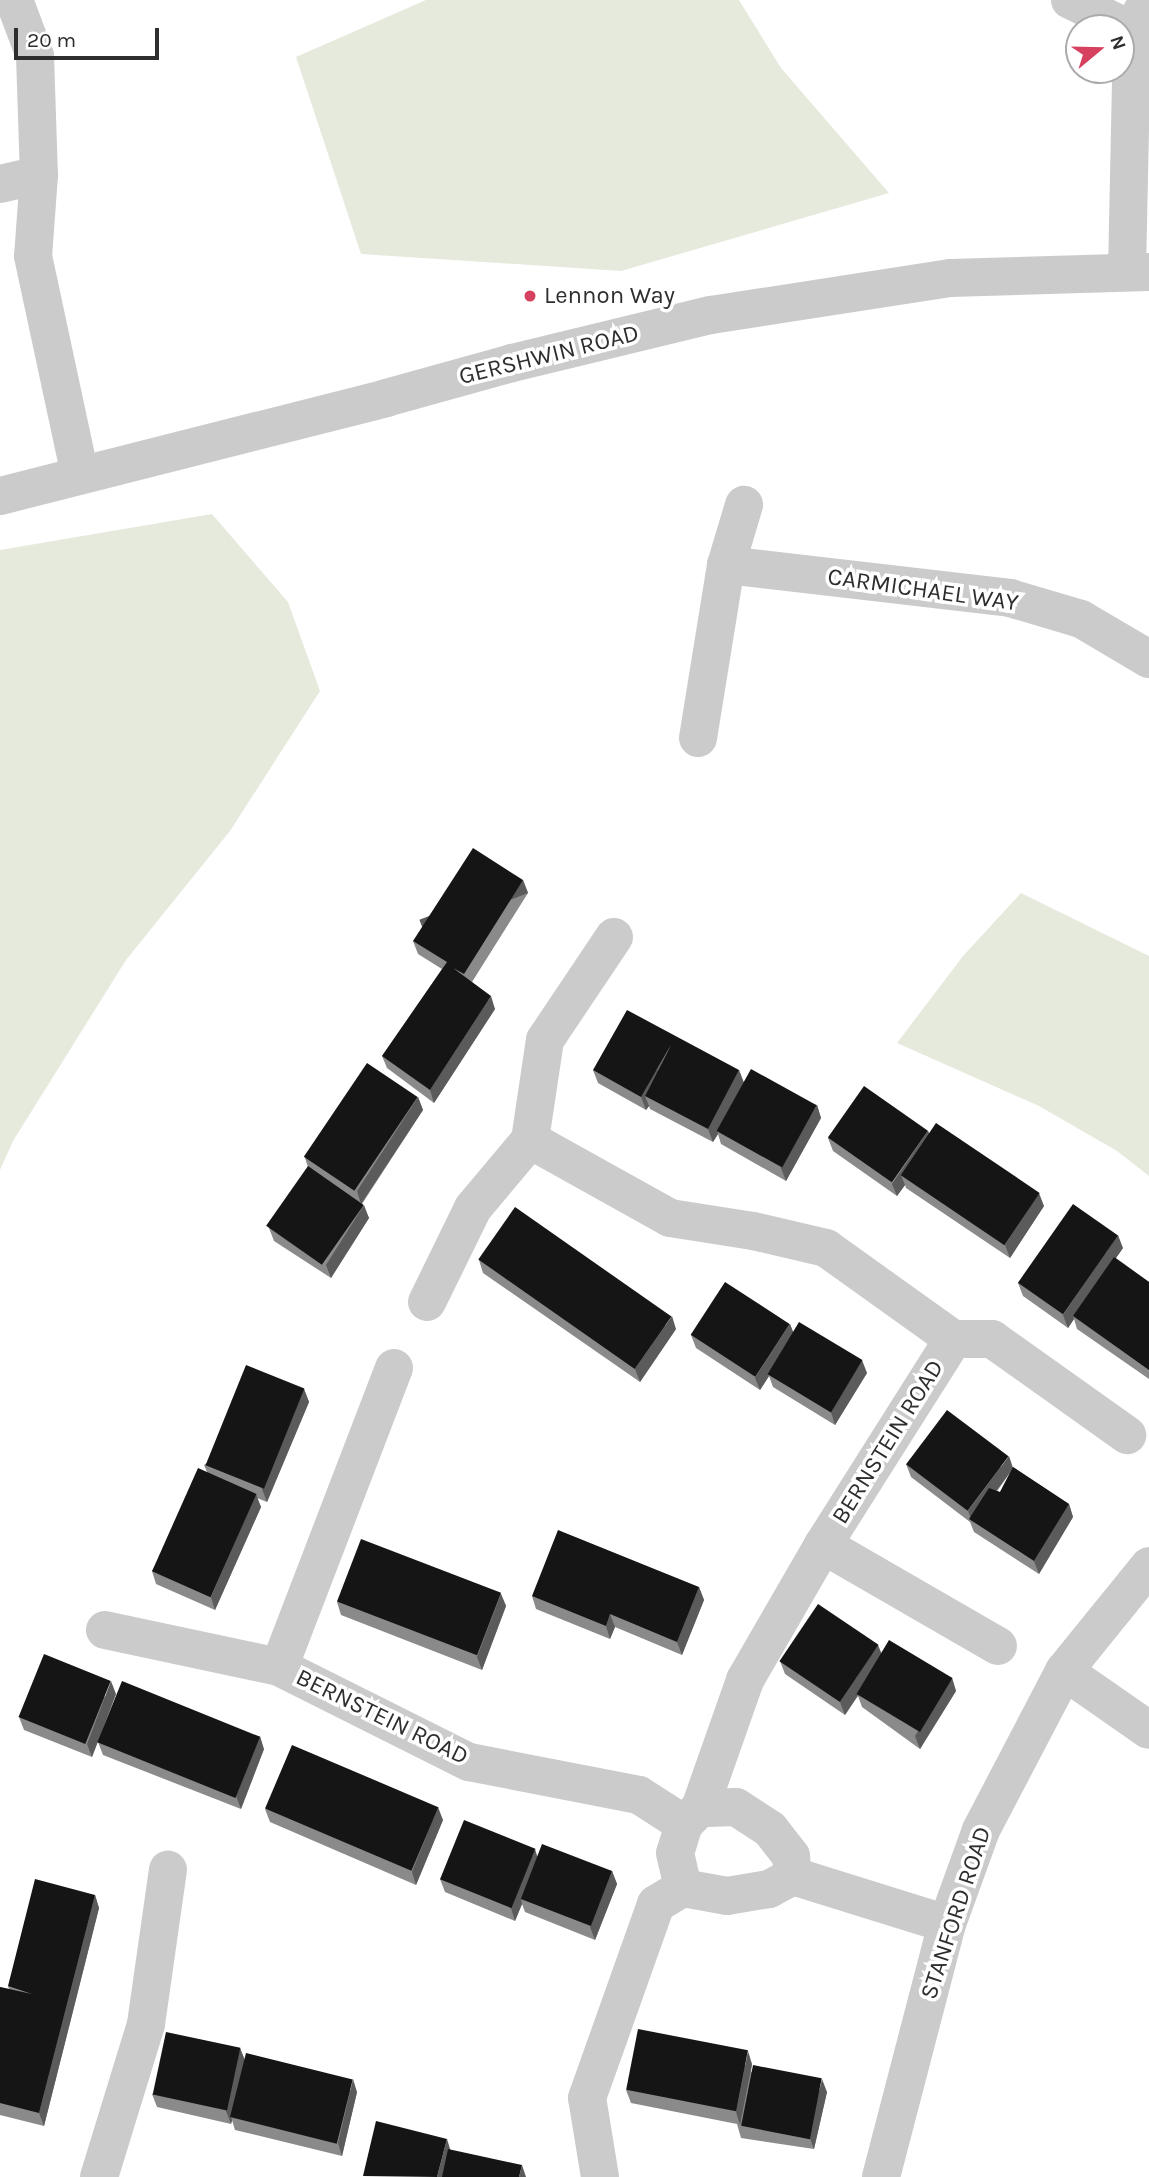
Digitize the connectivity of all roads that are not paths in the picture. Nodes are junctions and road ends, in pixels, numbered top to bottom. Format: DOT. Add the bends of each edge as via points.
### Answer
graph roads {
  1 [pos="14,0"];
  2 [pos="1070,0"];
  3 [pos="1140,15"];
  4 [pos="39,175"];
  5 [pos="0,184"];
  6 [pos="1138,272"];
  7 [pos="80,475"];
  8 [pos="0,496"];
  9 [pos="744,505"];
  10 [pos="726,565"];
  11 [pos="1149,659"];
  12 [pos="698,738"];
  13 [pos="614,937"];
  14 [pos="530,1140"];
  15 [pos="427,1302"];
  16 [pos="953,1339"];
  17 [pos="394,1368"];
  18 [pos="1127,1435"];
  19 [pos="823,1545"];
  20 [pos="1149,1566"];
  21 [pos="105,1630"];
  22 [pos="998,1646"];
  23 [pos="279,1667"];
  24 [pos="1065,1671"];
  25 [pos="1149,1730"];
  26 [pos="692,1816"];
  27 [pos="168,1870"];
  28 [pos="793,1876"];
  29 [pos="683,1888"];
  30 [pos="947,1924"];
  31 [pos="99,2177"];
  32 [pos="600,2177"];
  33 [pos="881,2177"];
  1 -- 4 [label="street" via="35,56"];
  2 -- 3 [label="street"];
  3 -- 6 [label="street"];
  4 -- 5 [label="street"];
  4 -- 7 [label="street" via="33,256"];
  6 -- 7 [label="street, GERSHWIN ROAD" via="950,278 710,315"];
  7 -- 8 [label="street, GERSHWIN ROAD"];
  9 -- 10 [label="street"];
  10 -- 11 [label="street, CARMICHAEL WAY" via="1010,598 1081,619"];
  10 -- 12 [label="street"];
  13 -- 14 [label="street" via="545,1040"];
  14 -- 15 [label="street" via="473,1208"];
  14 -- 16 [label="street, BERNSTEIN ROAD" via="670,1218 826,1248"];
  16 -- 18 [label="street, BERNSTEIN ROAD" via="992,1339"];
  16 -- 19 [label="street, BERNSTEIN ROAD"];
  17 -- 23 [label="street, BERNSTEIN ROAD"];
  19 -- 22 [label="street, BERNSTEIN ROAD"];
  19 -- 26 [label="street, BERNSTEIN ROAD" via="745,1680"];
  20 -- 24 [label="street, STANFORD ROAD"];
  21 -- 23 [label="street, BERNSTEIN ROAD"];
  23 -- 26 [label="street, BERNSTEIN ROAD" via="469,1762 639,1796"];
  24 -- 25 [label="street"];
  24 -- 30 [label="street, STANFORD ROAD" via="981,1830"];
  26 -- 28 [label="street" via="736,1807 770,1829 791,1856"];
  26 -- 29 [label="street, BERNSTEIN ROAD" via="675,1853"];
  27 -- 31 [label="street" via="146,2025"];
  28 -- 29 [label="street" via="769,1889 727,1896"];
  28 -- 30 [label="street"];
  29 -- 32 [label="street" via="656,1904 587,2098"];
  30 -- 33 [label="street, STANFORD ROAD"];
}
